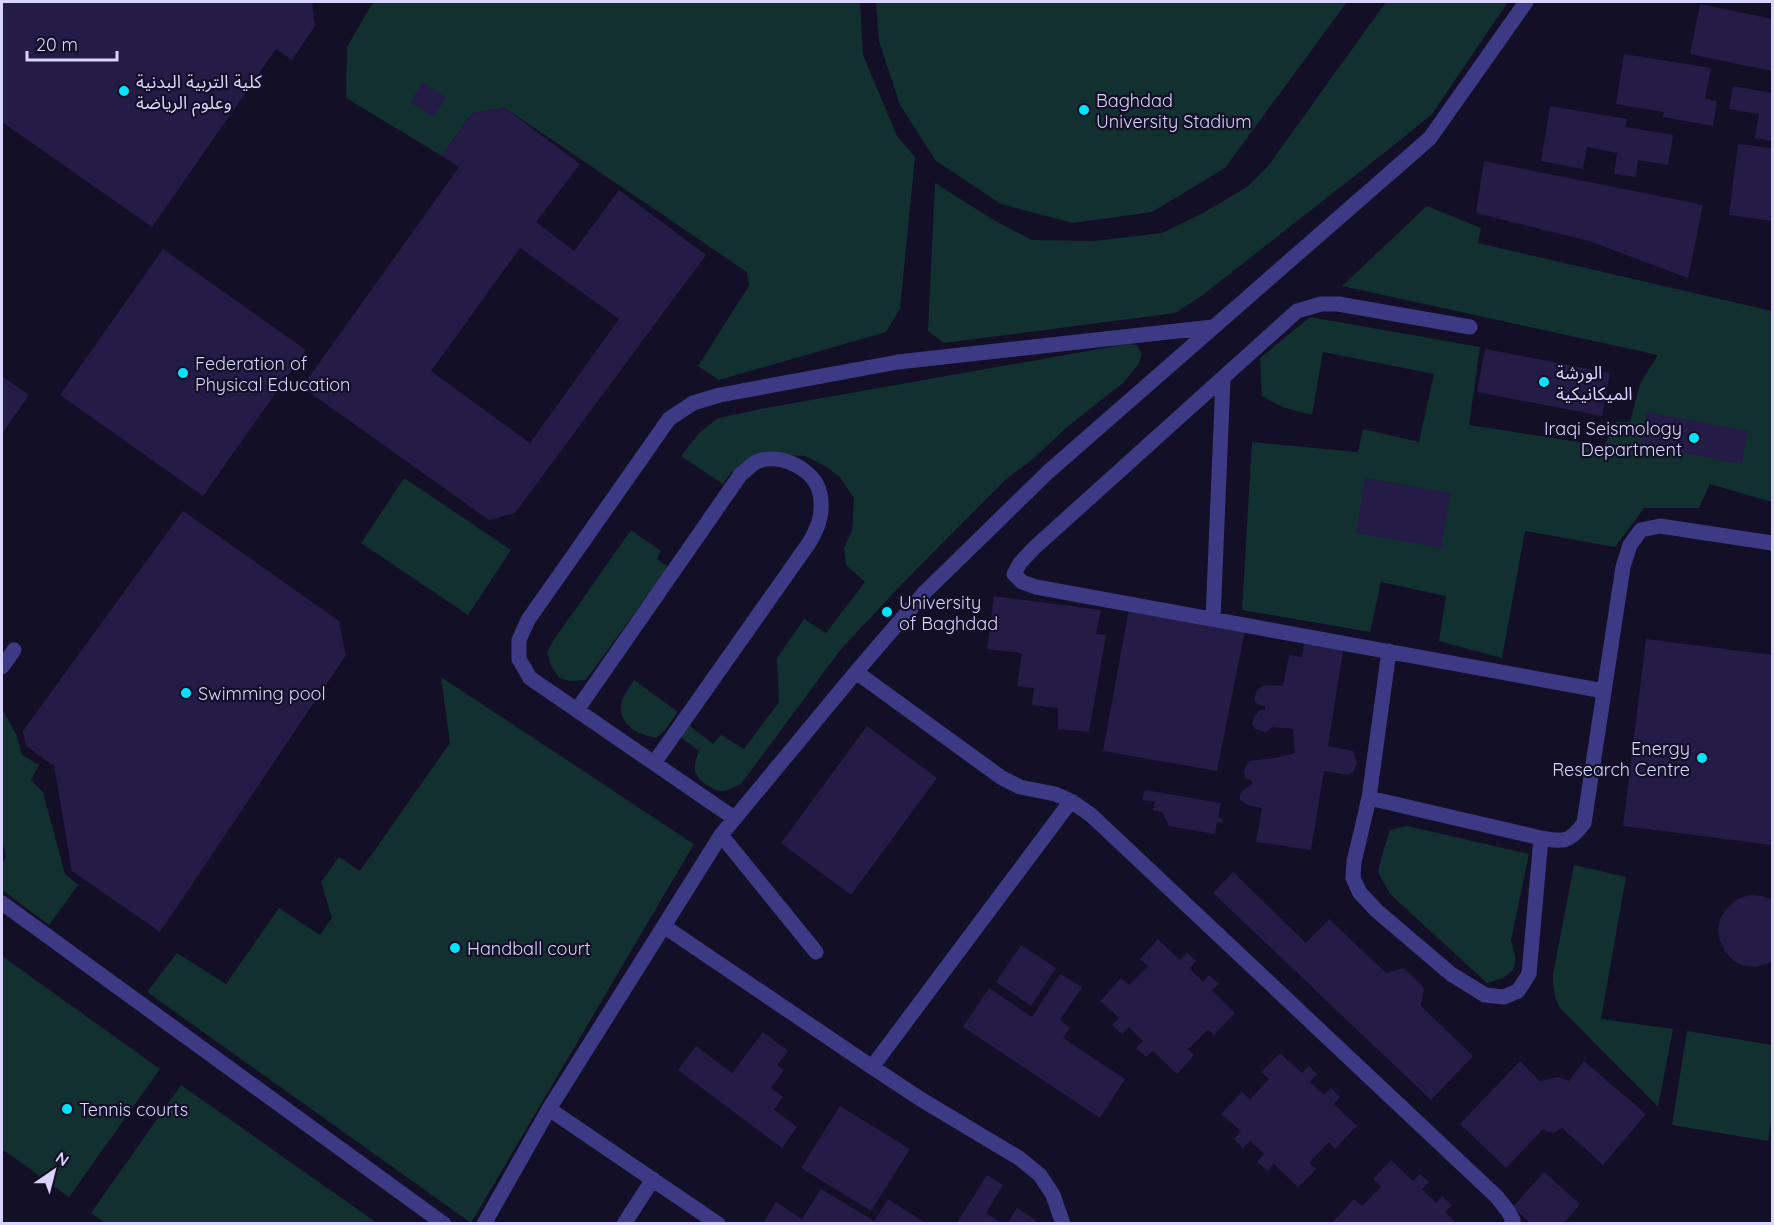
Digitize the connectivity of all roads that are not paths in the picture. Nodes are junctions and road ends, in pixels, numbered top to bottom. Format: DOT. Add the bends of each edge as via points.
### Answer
graph roads {
  1 [pos="1526,2"];
  2 [pos="1213,327"];
  3 [pos="1470,327"];
  4 [pos="1223,379"];
  5 [pos="1773,543"];
  6 [pos="1213,619"];
  7 [pos="14,650"];
  8 [pos="1389,651"];
  9 [pos="2,668"];
  10 [pos="856,672"];
  11 [pos="1604,691"];
  12 [pos="577,710"];
  13 [pos="654,763"];
  14 [pos="1369,798"];
  15 [pos="1071,801"];
  16 [pos="734,818"];
  17 [pos="721,835"];
  18 [pos="1541,838"];
  19 [pos="2,903"];
  20 [pos="665,927"];
  21 [pos="816,952"];
  22 [pos="872,1068"];
  23 [pos="549,1109"];
  24 [pos="653,1179"];
  25 [pos="444,1224"];
  26 [pos="484,1224"];
  27 [pos="624,1224"];
  28 [pos="718,1224"];
  29 [pos="1063,1224"];
  30 [pos="1511,1224"];
  1 -- 2 [label="lane" via="1430,138"];
  2 -- 10 [label="lane" via="1048,472 925,592"];
  2 -- 12 [label="lane" via="898,362 720,394 693,403 669,419 528,620 519,640 519,659 530,678"];
  3 -- 4 [label="lane" via="1321,304 1297,311"];
  4 -- 6 [label="lane"];
  4 -- 6 [label="lane" via="1034,548 1014,574 1036,587"];
  5 -- 11 [label="lane" via="1660,526 1641,530 1630,545 1623,567"];
  6 -- 8 [label="lane"];
  7 -- 9 [label="lane"];
  8 -- 11 [label="lane"];
  8 -- 14 [label="lane"];
  10 -- 15 [label="lane" via="1002,778"];
  10 -- 16 [label="lane"];
  11 -- 18 [label="lane" via="1584,823 1574,836 1560,841"];
  12 -- 13 [label="lane"];
  12 -- 13 [label="lane" via="741,474 756,462 775,459 808,473 820,492 822,510 818,527"];
  13 -- 16 [label="lane"];
  14 -- 18 [label="lane"];
  14 -- 18 [label="lane" via="1354,862 1353,878 1360,893 1451,974 1485,995 1503,997 1518,991 1529,974"];
  15 -- 22 [label="lane"];
  15 -- 30 [label="lane" via="1091,815 1497,1197 1513,1220"];
  16 -- 17 [label="lane"];
  17 -- 20 [label="lane"];
  17 -- 21 [label="lane"];
  19 -- 25 [label="lane"];
  20 -- 22 [label="lane"];
  20 -- 23 [label="lane"];
  22 -- 29 [label="lane" via="1019,1158 1040,1175 1053,1195"];
  23 -- 24 [label="lane"];
  23 -- 26 [label="lane"];
  24 -- 27 [label="lane"];
  24 -- 28 [label="lane"];
}
